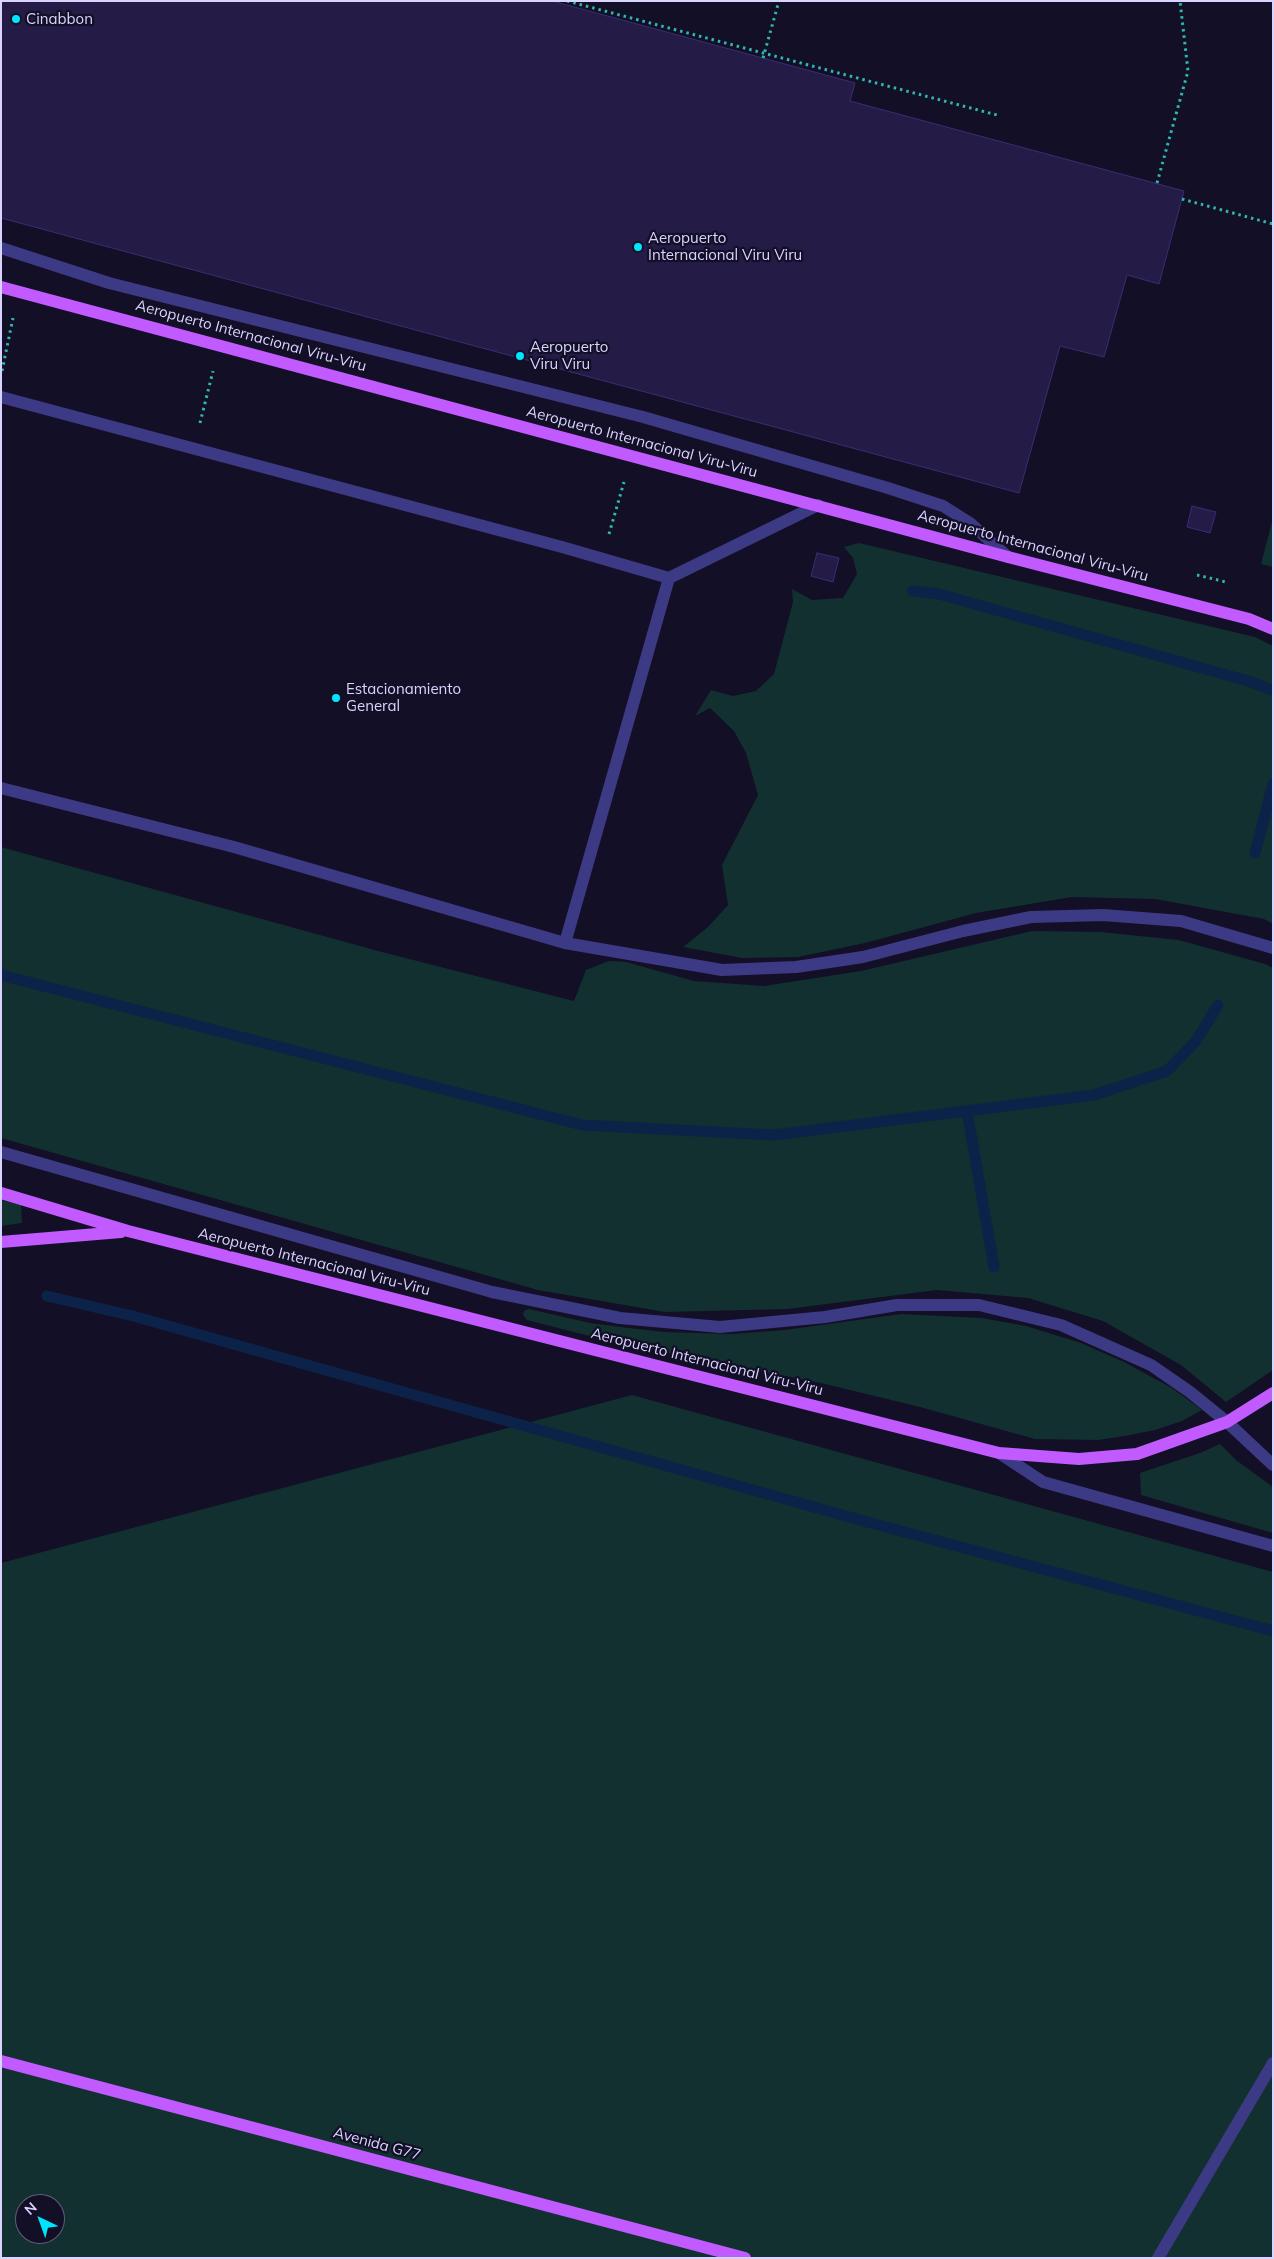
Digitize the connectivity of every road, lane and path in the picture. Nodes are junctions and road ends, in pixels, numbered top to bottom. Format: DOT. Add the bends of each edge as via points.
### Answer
graph roads {
  1 [pos="567,1"];
  2 [pos="779,1"];
  3 [pos="1180,1"];
  4 [pos="762,58"];
  5 [pos="997,115"];
  6 [pos="1157,183"];
  7 [pos="1182,199"];
  8 [pos="1273,224"];
  9 [pos="1,248"];
  10 [pos="1,287"];
  11 [pos="220,344"];
  12 [pos="1,397"];
  13 [pos="194,448"];
  14 [pos="632,456"];
  15 [pos="818,505"];
  16 [pos="1008,557"];
  17 [pos="601,558"];
  18 [pos="669,578"];
  19 [pos="1273,629"];
  20 [pos="1,788"];
  21 [pos="565,943"];
  22 [pos="1273,948"];
  23 [pos="1,1152"];
  24 [pos="1,1193"];
  25 [pos="128,1231"];
  26 [pos="1,1242"];
  27 [pos="1273,1393"];
  28 [pos="1227,1422"];
  29 [pos="999,1453"];
  30 [pos="1273,1464"];
  31 [pos="1273,1546"];
  32 [pos="1,2061"];
  33 [pos="1273,2063"];
  34 [pos="744,2258"];
  35 [pos="1158,2258"];
  1 -- 5 [label="path"];
  2 -- 4 [label="path"];
  3 -- 6 [label="path" via="1188,71"];
  7 -- 8 [label="path"];
  9 -- 16 [label="lane" via="109,283 643,417 888,488 943,506 970,523"];
  10 -- 11 [label="main road, Aeropuerto Internacional Viru-Viru"];
  11 -- 13 [label="path"];
  11 -- 14 [label="main road, Aeropuerto Internacional Viru-Viru"];
  12 -- 13 [label="lane"];
  13 -- 17 [label="lane"];
  14 -- 15 [label="main road, Aeropuerto Internacional Viru-Viru"];
  14 -- 17 [label="path"];
  15 -- 16 [label="main road, Aeropuerto Internacional Viru-Viru"];
  15 -- 18 [label="lane"];
  16 -- 19 [label="main road, Aeropuerto Internacional Viru-Viru" via="1248,619"];
  17 -- 18 [label="lane"];
  18 -- 21 [label="lane"];
  20 -- 21 [label="lane" via="234,847"];
  21 -- 22 [label="lane" via="722,970 796,967 863,957 1031,917 1102,915 1181,921"];
  23 -- 28 [label="lane" via="492,1292 620,1318 720,1327 825,1317 897,1305 979,1305 1060,1325 1151,1365"];
  24 -- 25 [label="main road, Aeropuerto Internacional Viru-Viru"];
  25 -- 26 [label="main road, Aeropuerto Internacional Viru-Viru"];
  25 -- 29 [label="main road, Aeropuerto Internacional Viru-Viru"];
  27 -- 28 [label="main road, Aeropuerto Internacional Viru-Viru"];
  28 -- 29 [label="main road, Aeropuerto Internacional Viru-Viru" via="1137,1454 1079,1459"];
  28 -- 30 [label="lane"];
  29 -- 31 [label="lane" via="1043,1482"];
  32 -- 34 [label="main road, Avenida G77"];
  33 -- 35 [label="lane"];
}
